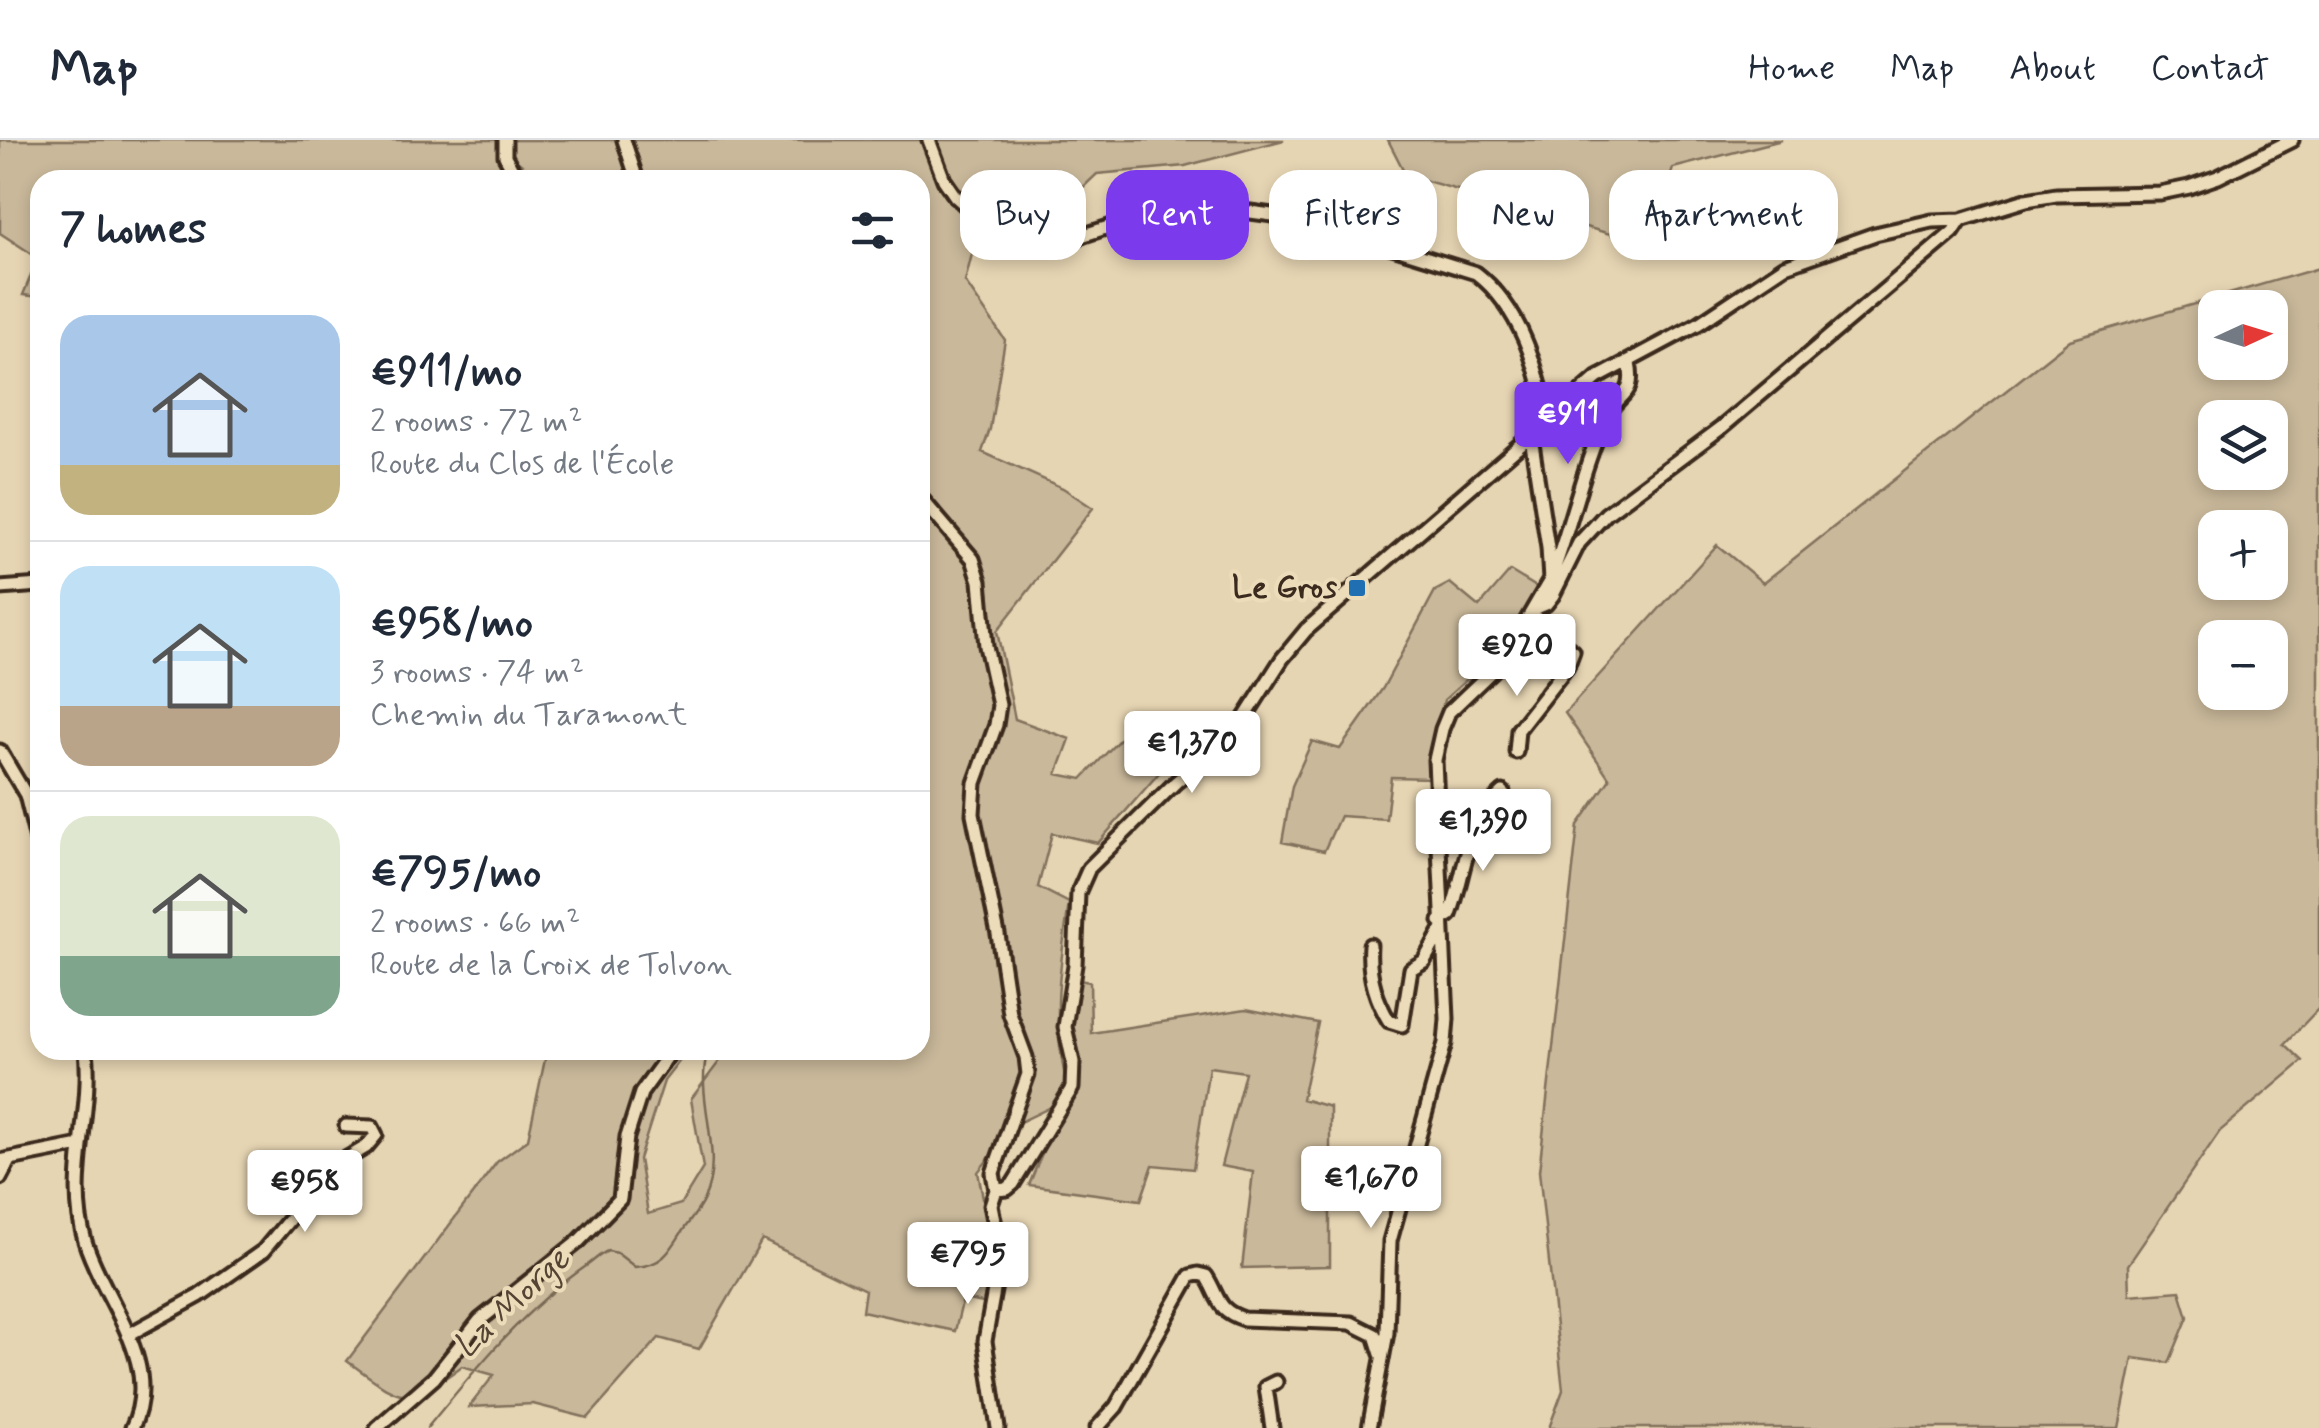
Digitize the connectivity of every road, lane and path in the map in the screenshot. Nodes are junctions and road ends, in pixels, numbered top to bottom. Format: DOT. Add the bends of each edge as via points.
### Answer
graph roads {
  1 [pos="504,140"];
  2 [pos="624,140"];
  3 [pos="929,140"];
  4 [pos="2292,140"];
  5 [pos="512,170"];
  6 [pos="634,170"];
  7 [pos="1961,220"];
  8 [pos="1630,363"];
  9 [pos="1548,420"];
  10 [pos="1532,437"];
  11 [pos="930,509"];
  12 [pos="1550,580"];
  13 [pos="30,586"];
  14 [pos="0,588"];
  15 [pos="1534,609"];
  16 [pos="0,751"];
  17 [pos="1516,752"];
  18 [pos="1503,792"];
  19 [pos="30,811"];
  20 [pos="1440,926"];
  21 [pos="1370,945"];
  22 [pos="86,1060"];
  23 [pos="665,1060"];
  24 [pos="346,1126"];
  25 [pos="80,1144"];
  26 [pos="4,1161"];
  27 [pos="0,1178"];
  28 [pos="996,1190"];
  29 [pos="128,1335"];
  30 [pos="1383,1363"];
  31 [pos="1276,1382"];
  32 [pos="132,1428"];
  33 [pos="377,1428"];
  34 [pos="998,1428"];
  35 [pos="1097,1428"];
  36 [pos="1272,1428"];
  37 [pos="1369,1428"];
  1 -- 5 [label="street"];
  2 -- 6 [label="street"];
  3 -- 9 [label="street" via="955,196 996,232 1028,245 1062,242 1151,212 1206,206 1302,220 1476,273 1517,320"];
  4 -- 7 [label="street" via="2189,187 2056,195"];
  7 -- 8 [label="street" via="1932,221 1819,251"];
  7 -- 15 [label="street" via="1721,428 1606,514 1579,543 1553,595"];
  8 -- 9 [label="street" via="1597,378"];
  8 -- 12 [label="street" via="1633,382 1606,418"];
  9 -- 10 [label="street"];
  10 -- 12 [label="street"];
  10 -- 28 [label="street" via="1306,630 1233,736 1088,868 1078,893 1065,1028 1072,1088 1013,1184"];
  11 -- 28 [label="street" via="972,560 980,581 999,706 975,783 973,814 1010,1014 1028,1074 993,1173"];
  12 -- 15 [label="street"];
  13 -- 14 [label="street"];
  15 -- 17 [label="street" via="1535,631 1573,651 1518,730"];
  15 -- 20 [label="street" via="1496,667 1462,697 1442,729 1434,760"];
  16 -- 19 [label="street"];
  18 -- 20 [label="street" via="1478,820 1450,914"];
  20 -- 21 [label="street" via="1424,961 1411,969 1402,1025 1388,1021 1375,993"];
  20 -- 30 [label="street" via="1445,1043 1390,1241"];
  22 -- 25 [label="street"];
  23 -- 33 [label="street" via="641,1094 627,1138 620,1199 579,1242 480,1320 434,1378"];
  24 -- 29 [label="street" via="372,1127 376,1135 334,1166 263,1251"];
  25 -- 26 [label="street"];
  25 -- 29 [label="street" via="82,1234"];
  26 -- 27 [label="street"];
  28 -- 34 [label="street" via="998,1268 985,1341"];
  29 -- 32 [label="street" via="142,1384"];
  30 -- 35 [label="street" via="1375,1336 1351,1324 1228,1314 1206,1276 1198,1274 1190,1276 1116,1407"];
  30 -- 37 [label="street"];
  31 -- 36 [label="street" via="1266,1387"];
}
